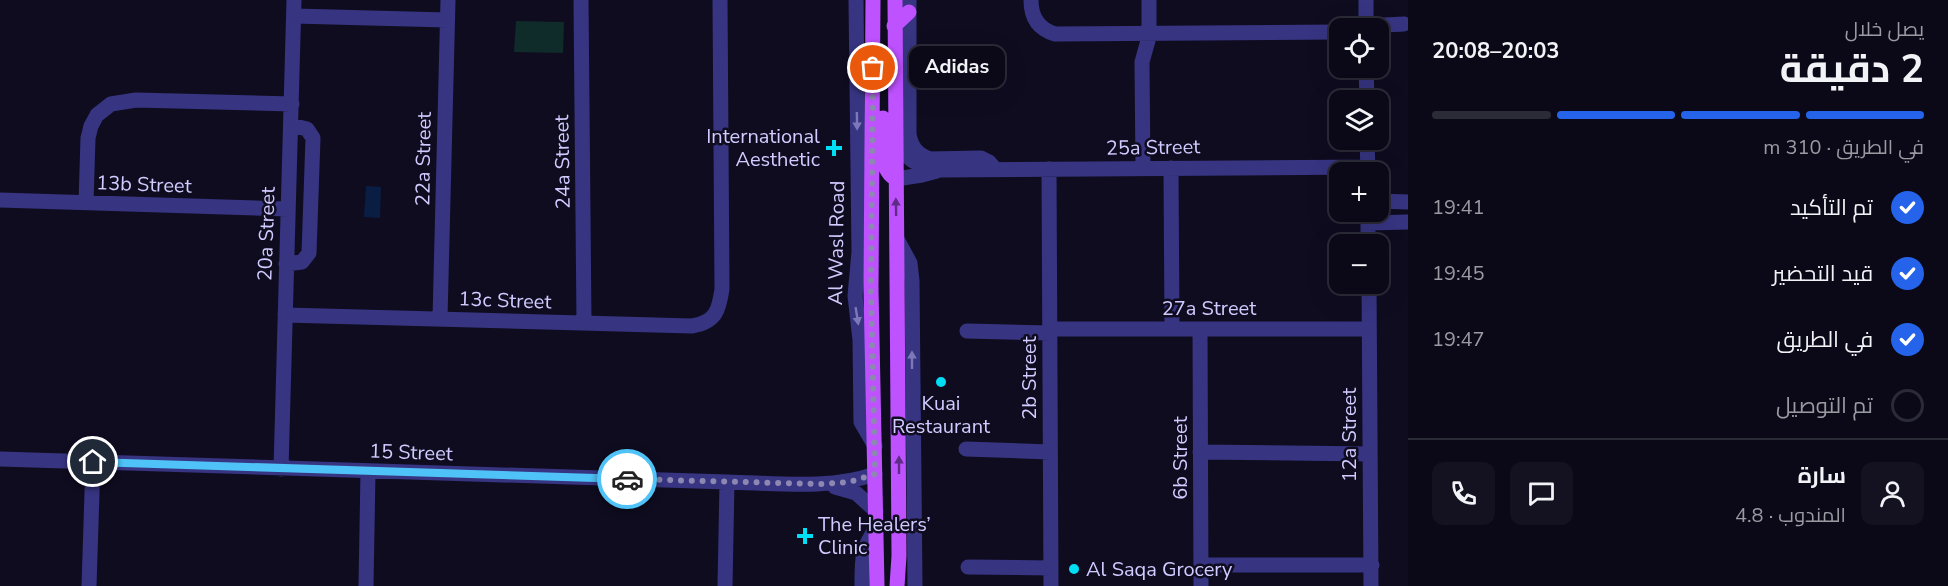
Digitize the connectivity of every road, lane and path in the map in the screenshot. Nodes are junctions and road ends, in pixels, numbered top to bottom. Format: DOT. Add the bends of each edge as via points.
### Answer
graph roads {
  1 [pos="294,0"];
  2 [pos="448,0"];
  3 [pos="581,0"];
  4 [pos="720,0"];
  5 [pos="856,0"];
  6 [pos="873,0"];
  7 [pos="895,0"];
  8 [pos="1031,0"];
  9 [pos="1149,0"];
  10 [pos="1366,0"];
  11 [pos="909,6"];
  12 [pos="294,16"];
  13 [pos="1366,18"];
  14 [pos="447,21"];
  15 [pos="1404,24"];
  16 [pos="1389,25"];
  17 [pos="894,26"];
  18 [pos="1149,32"];
  19 [pos="1329,32"];
  20 [pos="874,47"];
  21 [pos="292,104"];
  22 [pos="291,125"];
  23 [pos="895,140"];
  24 [pos="1171,168"];
  25 [pos="1048,169"];
  26 [pos="1143,169"];
  27 [pos="938,170"];
  28 [pos="995,170"];
  29 [pos="1329,170"];
  30 [pos="896,179"];
  31 [pos="0,200"];
  32 [pos="1389,201"];
  33 [pos="1408,202"];
  34 [pos="86,203"];
  35 [pos="288,209"];
  36 [pos="1389,220"];
  37 [pos="1408,222"];
  38 [pos="897,239"];
  39 [pos="286,264"];
  40 [pos="1369,294"];
  41 [pos="285,315"];
  42 [pos="440,318"];
  43 [pos="584,324"];
  44 [pos="1172,329"];
  45 [pos="1200,329"];
  46 [pos="1369,329"];
  47 [pos="967,331"];
  48 [pos="1050,331"];
  49 [pos="875,446"];
  50 [pos="966,449"];
  51 [pos="1050,452"];
  52 [pos="1200,452"];
  53 [pos="1370,454"];
  54 [pos="0,459"];
  55 [pos="93,462"];
  56 [pos="282,469"];
  57 [pos="368,471"];
  58 [pos="875,474"];
  59 [pos="727,482"];
  60 [pos="820,484"];
  61 [pos="876,511"];
  62 [pos="877,527"];
  63 [pos="1201,565"];
  64 [pos="1372,566"];
  65 [pos="968,567"];
  66 [pos="1051,568"];
  67 [pos="89,586"];
  68 [pos="366,586"];
  69 [pos="725,586"];
  70 [pos="862,586"];
  71 [pos="877,586"];
  72 [pos="896,586"];
  73 [pos="915,586"];
  74 [pos="1051,586"];
  75 [pos="1201,586"];
  76 [pos="1371,586"];
  1 -- 12 [label="street, 20a Street"];
  2 -- 14 [label="street, 22a Street"];
  3 -- 43 [label="street, 24a Street"];
  4 -- 43 [label="street, 13c Street" via="722,289 718,311 711,319 692,326"];
  5 -- 49 [label="street, Al Wasl Road, one-way" via="859,252 855,296 861,422"];
  6 -- 20 [label="main road, Al Wasl Road"];
  7 -- 17 [label="main road"];
  8 -- 18 [label="street" via="1032,12 1041,27 1055,34"];
  9 -- 18 [label="street"];
  10 -- 13 [label="street"];
  11 -- 17 [label="main road"];
  11 -- 28 [label="street" via="909,134 913,147 930,159 981,158"];
  12 -- 14 [label="street"];
  12 -- 21 [label="street, 20a Street"];
  14 -- 42 [label="street, 22a Street"];
  15 -- 16 [label="street"];
  17 -- 23 [label="main road"];
  18 -- 19 [label="street"];
  18 -- 26 [label="street" via="1142,62"];
  20 -- 30 [label="main road" via="882,72 884,165"];
  20 -- 49 [label="main road, Al Wasl Road" via="871,289"];
  21 -- 22 [label="street, 20a Street"];
  21 -- 34 [label="street" via="116,102 93,120 88,138"];
  22 -- 35 [label="street, 20a Street"];
  22 -- 39 [label="street" via="304,127 312,135 311,207 308,257"];
  23 -- 27 [label="street, 25a Street" via="911,161"];
  23 -- 30 [label="main road"];
  24 -- 26 [label="street, 25a Street"];
  24 -- 29 [label="street, 25a Street"];
  24 -- 44 [label="street"];
  25 -- 26 [label="street, 25a Street"];
  25 -- 28 [label="street, 25a Street"];
  25 -- 48 [label="street, 2b Street"];
  27 -- 28 [label="street, 25a Street"];
  27 -- 30 [label="street, 25a Street"];
  38 -- 30 [label="main road, one-way"];
  31 -- 34 [label="street, 13b Street"];
  32 -- 33 [label="street"];
  34 -- 35 [label="street, 13b Street"];
  35 -- 39 [label="street, 20a Street"];
  36 -- 37 [label="street"];
  72 -- 38 [label="main road, one-way"];
  73 -- 38 [label="street, one-way" via="912,280 910,263"];
  39 -- 41 [label="street, 20a Street"];
  40 -- 46 [label="street, 12a Street"];
  41 -- 42 [label="street, 13c Street"];
  41 -- 56 [label="street, 20a Street"];
  42 -- 43 [label="street, 13c Street"];
  44 -- 45 [label="street, 27a Street"];
  44 -- 48 [label="street, 27a Street"];
  45 -- 46 [label="street, 27a Street"];
  45 -- 52 [label="street, 6b Street"];
  46 -- 53 [label="street, 12a Street"];
  47 -- 48 [label="street, 27a Street"];
  48 -- 51 [label="street, 2b Street"];
  49 -- 58 [label="main road, Al Wasl Road"];
  50 -- 51 [label="street"];
  51 -- 66 [label="street, 2b Street"];
  52 -- 53 [label="street"];
  52 -- 63 [label="street, 6b Street"];
  53 -- 64 [label="street, 12a Street"];
  54 -- 55 [label="street, 15 Street"];
  55 -- 56 [label="street, 15 Street"];
  55 -- 67 [label="street"];
  56 -- 57 [label="street, 15 Street"];
  57 -- 59 [label="street, 15 Street"];
  57 -- 68 [label="street"];
  58 -- 60 [label="street" via="849,482"];
  58 -- 61 [label="main road, Al Wasl Road"];
  58 -- 72 [label="main road" via="889,493 891,561"];
  59 -- 60 [label="street, 15 Street"];
  59 -- 69 [label="street"];
  60 -- 61 [label="street" via="856,493"];
  61 -- 62 [label="main road, Al Wasl Road"];
  62 -- 70 [label="street" via="863,552"];
  62 -- 71 [label="main road, Al Wasl Road"];
  63 -- 64 [label="street"];
  63 -- 75 [label="street, 6b Street"];
  64 -- 76 [label="street, 12a Street"];
  65 -- 66 [label="street"];
  66 -- 74 [label="street, 2b Street"];
}
